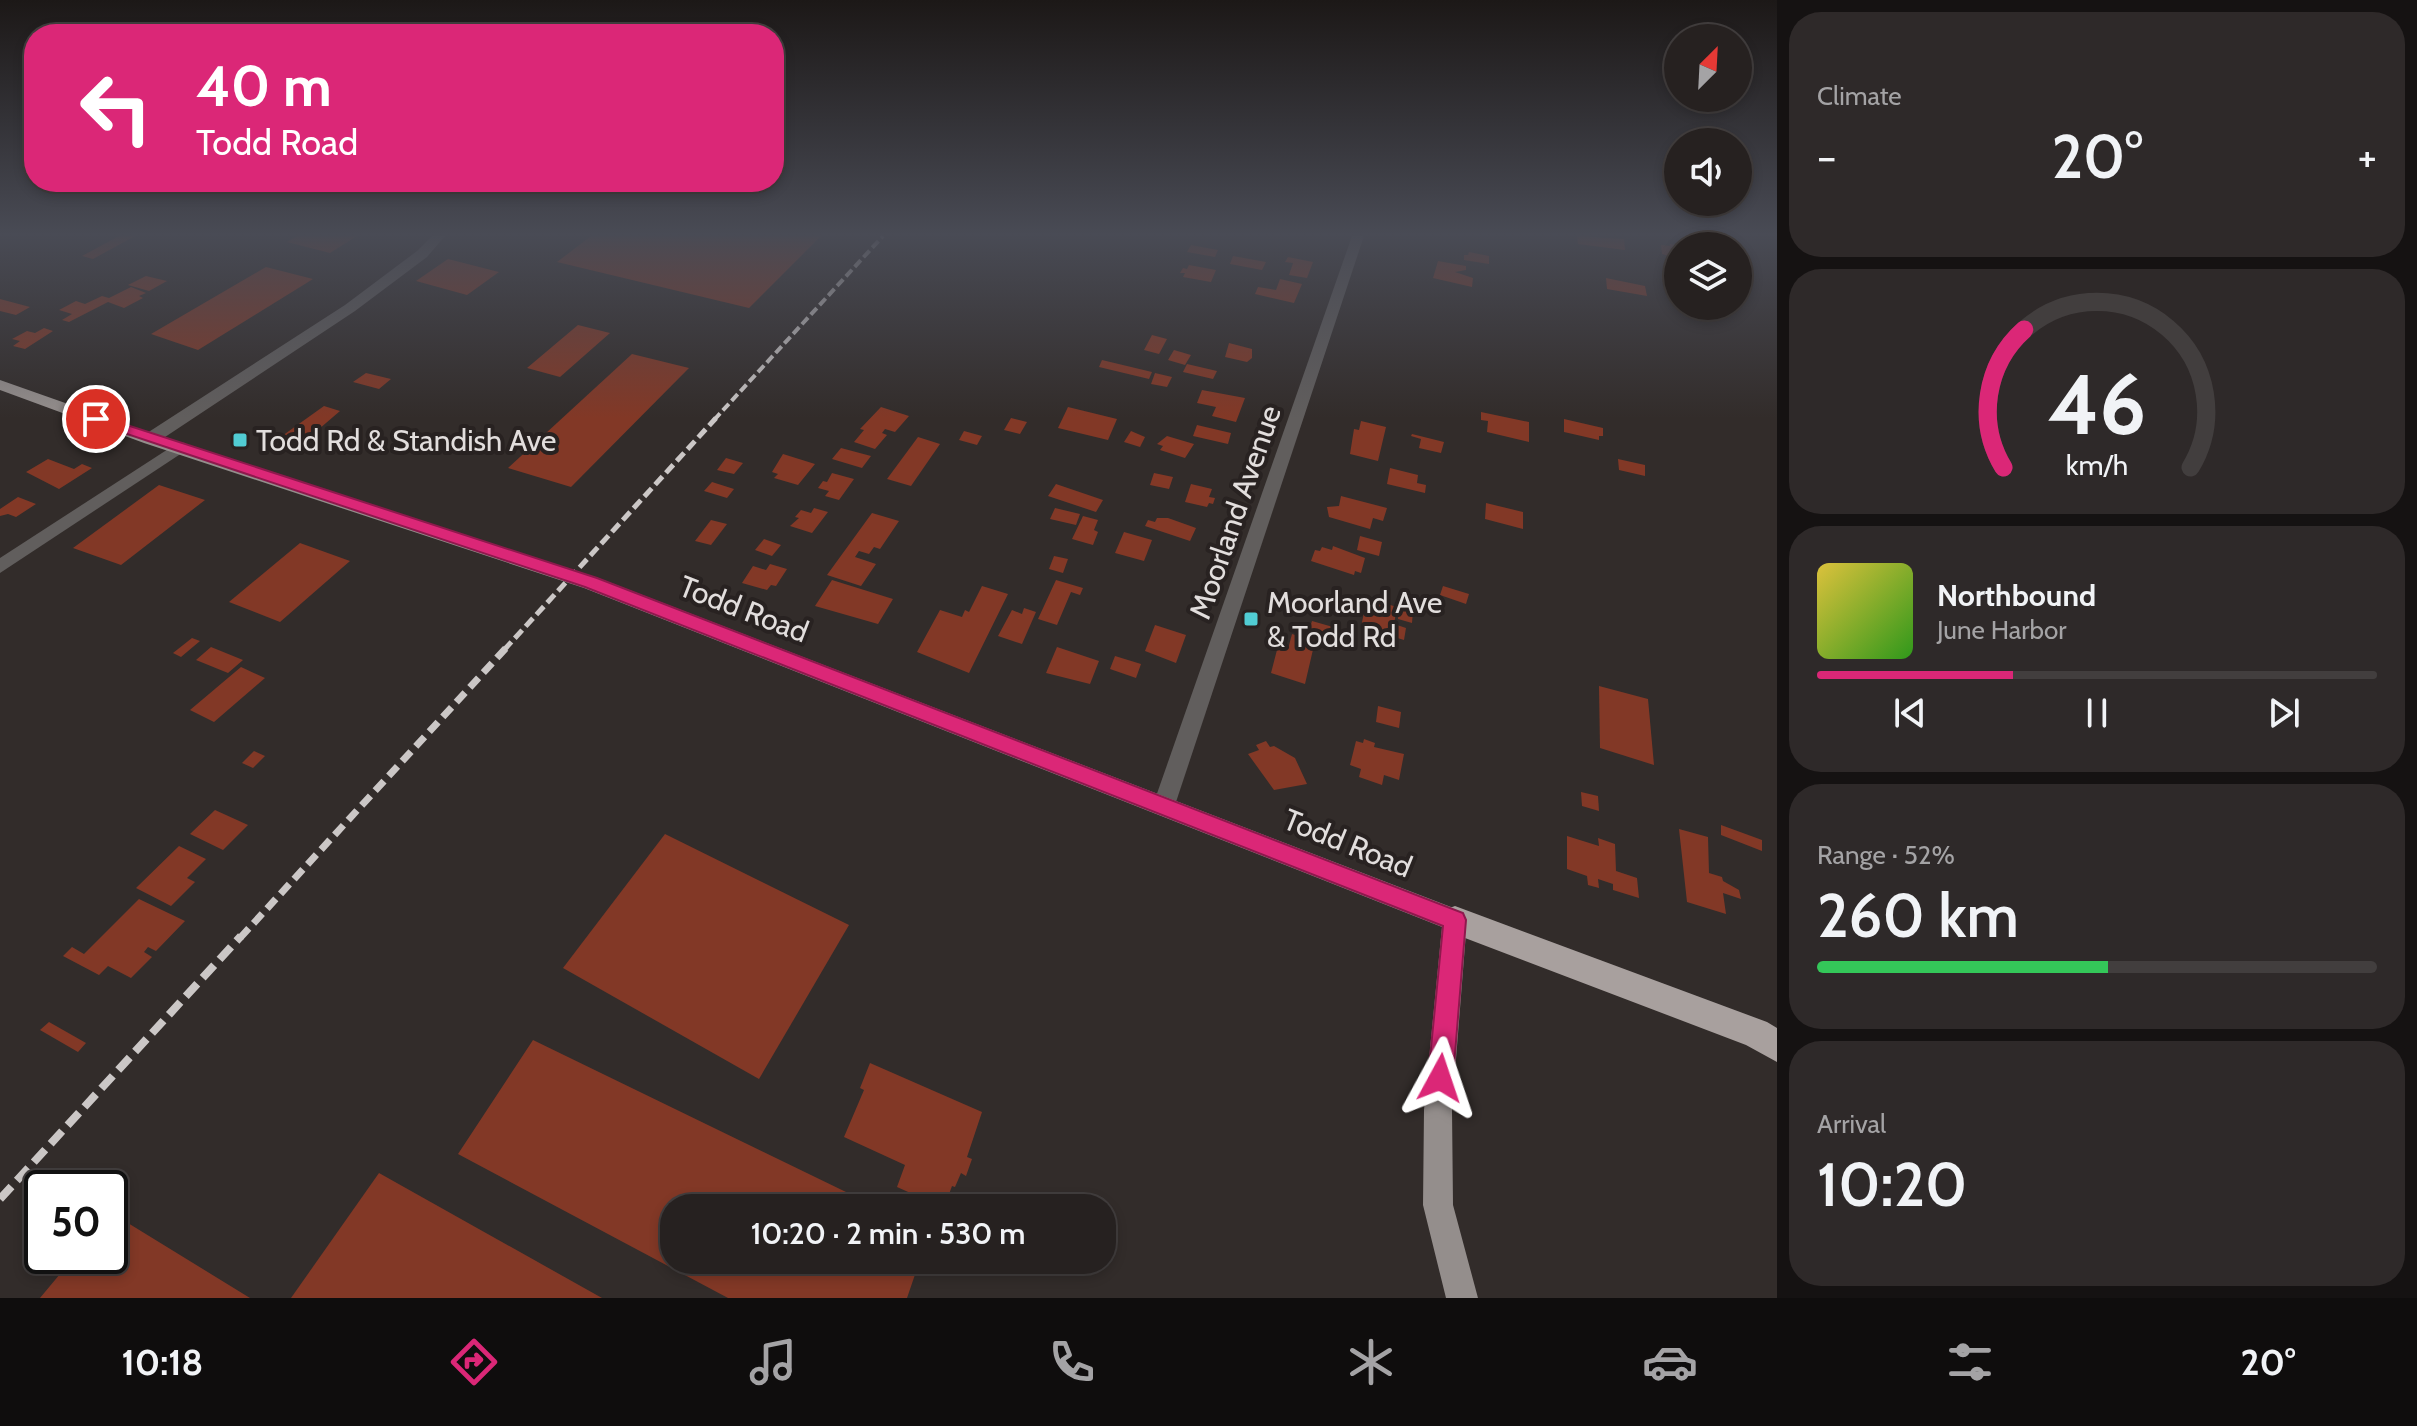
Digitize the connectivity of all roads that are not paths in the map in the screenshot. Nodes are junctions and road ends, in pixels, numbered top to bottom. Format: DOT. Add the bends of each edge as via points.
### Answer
graph roads {
  1 [pos="365,297"];
  2 [pos="1337,297"];
  3 [pos="0,385"];
  4 [pos="150,439"];
  5 [pos="179,447"];
  6 [pos="0,567"];
  7 [pos="1164,805"];
  8 [pos="1455,920"];
  9 [pos="1770,1038"];
  10 [pos="1462,1298"];
  1 -- 4 [label="street"];
  2 -- 7 [label="street, Moorland Avenue"];
  3 -- 4 [label="main road, Todd Road"];
  4 -- 5 [label="main road, Todd Road"];
  5 -- 6 [label="street"];
  5 -- 7 [label="main road, Todd Road" via="591,583"];
  7 -- 8 [label="main road, Todd Road"];
  8 -- 9 [label="highway"];
  8 -- 10 [label="main road" via="1438,1110 1438,1205"];
}
